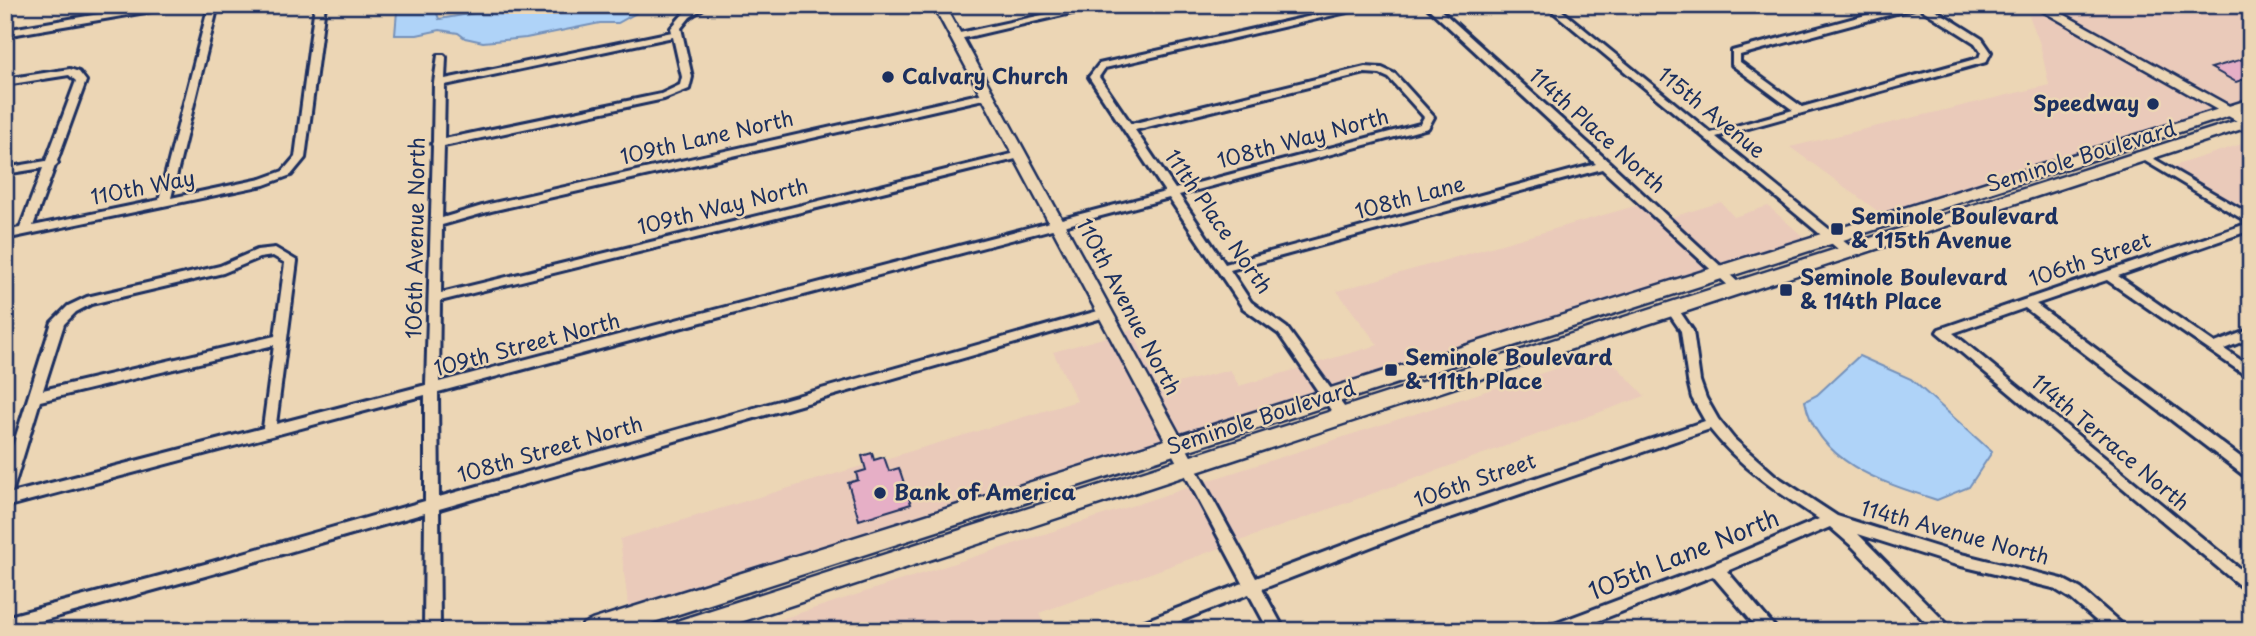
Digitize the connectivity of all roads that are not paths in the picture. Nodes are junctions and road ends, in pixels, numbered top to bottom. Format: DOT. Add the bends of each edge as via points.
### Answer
graph roads {
  1 [pos="169,5"];
  2 [pos="214,5"];
  3 [pos="320,5"];
  4 [pos="704,5"];
  5 [pos="939,5"];
  6 [pos="1102,5"];
  7 [pos="1373,5"];
  8 [pos="1429,5"];
  9 [pos="1549,5"];
  10 [pos="1914,5"];
  11 [pos="1921,5"];
  12 [pos="2038,5"];
  13 [pos="5,33"];
  14 [pos="676,34"];
  15 [pos="955,37"];
  16 [pos="441,57"];
  17 [pos="5,82"];
  18 [pos="439,83"];
  19 [pos="988,95"];
  20 [pos="1801,111"];
  21 [pos="2229,111"];
  22 [pos="2250,116"];
  23 [pos="1129,128"];
  24 [pos="1710,136"];
  25 [pos="437,144"];
  26 [pos="1020,155"];
  27 [pos="2144,156"];
  28 [pos="52,163"];
  29 [pos="1606,165"];
  30 [pos="5,171"];
  31 [pos="1987,186"];
  32 [pos="1174,192"];
  33 [pos="2007,200"];
  34 [pos="164,203"];
  35 [pos="2251,220"];
  36 [pos="437,223"];
  37 [pos="1059,225"];
  38 [pos="2251,226"];
  39 [pos="25,231"];
  40 [pos="5,236"];
  41 [pos="1830,236"];
  42 [pos="1849,251"];
  43 [pos="1223,268"];
  44 [pos="1720,272"];
  45 [pos="2108,275"];
  46 [pos="1737,287"];
  47 [pos="435,298"];
  48 [pos="2028,304"];
  49 [pos="1672,309"];
  50 [pos="1105,313"];
  51 [pos="1943,332"];
  52 [pos="2251,333"];
  53 [pos="280,339"];
  54 [pos="2214,348"];
  55 [pos="2251,373"];
  56 [pos="432,389"];
  57 [pos="36,397"];
  58 [pos="1329,397"];
  59 [pos="1342,415"];
  60 [pos="1713,423"];
  61 [pos="268,430"];
  62 [pos="1181,455"];
  63 [pos="2251,473"];
  64 [pos="5,494"];
  65 [pos="5,501"];
  66 [pos="431,506"];
  67 [pos="1832,520"];
  68 [pos="1716,569"];
  69 [pos="1252,586"];
  70 [pos="2251,587"];
  71 [pos="5,624"];
  72 [pos="432,631"];
  73 [pos="592,631"];
  74 [pos="680,631"];
  75 [pos="1137,631"];
  76 [pos="1277,631"];
  77 [pos="1553,631"];
  78 [pos="1770,631"];
  79 [pos="1944,631"];
  80 [pos="2119,631"];
  1 -- 13 [label="street"];
  2 -- 34 [label="street"];
  3 -- 34 [label="street, 110th Way" via="300,158 286,173 264,182"];
  4 -- 14 [label="street" via="679,22"];
  5 -- 15 [label="street, 110th Avenue North"];
  6 -- 15 [label="street"];
  7 -- 23 [label="street, 111th Place North" via="1102,66 1094,77"];
  8 -- 29 [label="street, 114th Place North"];
  9 -- 24 [label="street, 115th Avenue"];
  10 -- 20 [label="street" via="1735,53 1735,63 1745,72"];
  11 -- 20 [label="street" via="1979,41 1986,52 1983,60"];
  12 -- 21 [label="street"];
  14 -- 18 [label="street"];
  14 -- 25 [label="street" via="685,87 664,96"];
  15 -- 19 [label="street, 110th Avenue North"];
  16 -- 18 [label="street, 106th Avenue North"];
  17 -- 28 [label="street" via="61,72 76,74 81,81"];
  18 -- 25 [label="street, 106th Avenue North"];
  19 -- 26 [label="street, 110th Avenue North"];
  19 -- 36 [label="street, 109th Lane North"];
  20 -- 24 [label="street"];
  21 -- 22 [label="main road, Seminole Boulevard"];
  21 -- 31 [label="main road, Seminole Boulevard"];
  22 -- 27 [label="main road, Seminole Boulevard"];
  23 -- 32 [label="street, 111th Place North"];
  23 -- 32 [label="street, 108th Way North" via="1365,70 1392,76 1430,117 1424,126"];
  24 -- 41 [label="street, 115th Avenue"];
  25 -- 36 [label="street, 106th Avenue North"];
  26 -- 37 [label="street, 110th Avenue North"];
  26 -- 47 [label="street, 109th Way North"];
  27 -- 33 [label="main road, Seminole Boulevard"];
  27 -- 35 [label="street"];
  28 -- 30 [label="street"];
  28 -- 39 [label="street"];
  29 -- 43 [label="street, 108th Lane"];
  29 -- 44 [label="street, 114th Place North"];
  31 -- 33 [label="main road"];
  31 -- 41 [label="main road, Seminole Boulevard"];
  32 -- 37 [label="street, 108th Way North"];
  32 -- 43 [label="street, 111th Place North"];
  33 -- 42 [label="main road, Seminole Boulevard"];
  34 -- 39 [label="street, 110th Way"];
  36 -- 47 [label="street, 106th Avenue North"];
  37 -- 50 [label="street, 110th Avenue North"];
  37 -- 56 [label="street, 109th Street North"];
  38 -- 45 [label="street, 106th Street"];
  39 -- 40 [label="street, 110th Way"];
  41 -- 42 [label="street, 115th Avenue"];
  41 -- 44 [label="main road, Seminole Boulevard"];
  42 -- 46 [label="main road, Seminole Boulevard"];
  43 -- 58 [label="street, 111th Place North" via="1247,304 1283,331"];
  44 -- 46 [label="street, 114th Place North"];
  44 -- 58 [label="main road, Seminole Boulevard"];
  45 -- 48 [label="street, 106th Street"];
  45 -- 54 [label="street"];
  46 -- 49 [label="main road, Seminole Boulevard"];
  47 -- 56 [label="street, 106th Avenue North"];
  48 -- 51 [label="street, 106th Street"];
  48 -- 63 [label="street"];
  49 -- 59 [label="main road, Seminole Boulevard"];
  49 -- 60 [label="street, 114th Avenue North" via="1687,331 1697,390"];
  50 -- 62 [label="street, 110th Avenue North"];
  50 -- 66 [label="street, 108th Street North"];
  51 -- 70 [label="street, 114th Terrace North"];
  52 -- 54 [label="street"];
  53 -- 57 [label="street"];
  53 -- 57 [label="street" via="291,261 275,252 257,254 223,269 87,301 72,309 58,322"];
  53 -- 61 [label="street"];
  54 -- 55 [label="street"];
  56 -- 61 [label="street, 109th Street North"];
  56 -- 66 [label="street, 106th Avenue North"];
  57 -- 64 [label="street"];
  58 -- 59 [label="street, 111th Place North"];
  58 -- 62 [label="main road, Seminole Boulevard"];
  59 -- 62 [label="main road, Seminole Boulevard"];
  60 -- 67 [label="street, 114th Avenue North" via="1751,464"];
  60 -- 69 [label="street, 106th Street" via="1404,528"];
  61 -- 65 [label="street, 109th Street North"];
  62 -- 69 [label="street, 110th Avenue North"];
  62 -- 73 [label="main road, Seminole Boulevard"];
  62 -- 74 [label="main road, Seminole Boulevard"];
  66 -- 71 [label="street, 108th Street North"];
  66 -- 72 [label="street, 106th Avenue North"];
  67 -- 68 [label="street, 105th Lane North"];
  67 -- 79 [label="street"];
  67 -- 80 [label="street, 114th Avenue North" via="1952,558 2057,583"];
  68 -- 77 [label="street, 105th Lane North"];
  68 -- 78 [label="street"];
  69 -- 75 [label="street, 106th Street"];
  69 -- 76 [label="street, 110th Avenue North"];
}
